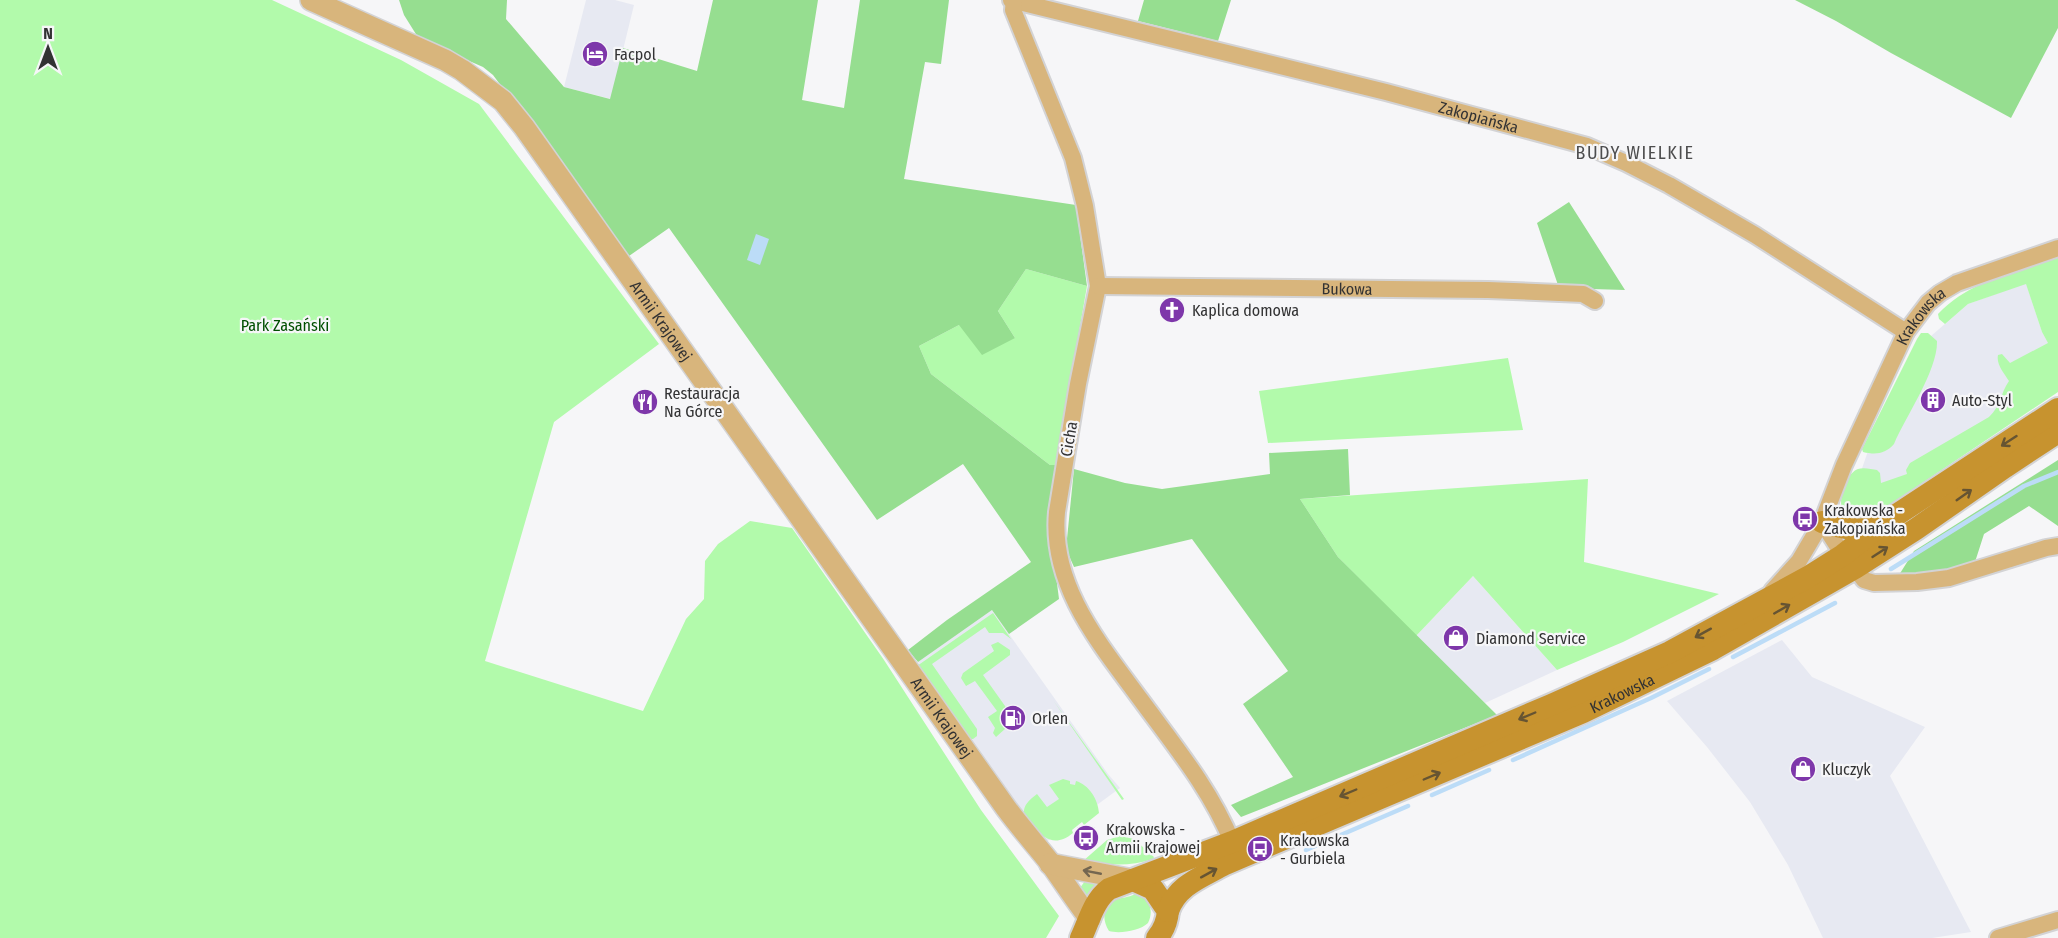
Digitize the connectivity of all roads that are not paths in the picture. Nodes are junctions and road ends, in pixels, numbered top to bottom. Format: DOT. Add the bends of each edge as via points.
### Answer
graph roads {
  1 [pos="311,0"];
  2 [pos="1013,0"];
  3 [pos="2058,248"];
  4 [pos="1098,286"];
  5 [pos="1595,301"];
  6 [pos="1906,332"];
  7 [pos="2058,409"];
  8 [pos="2058,432"];
  9 [pos="1822,522"];
  10 [pos="1881,525"];
  11 [pos="2058,546"];
  12 [pos="1847,566"];
  13 [pos="1803,569"];
  14 [pos="1232,842"];
  15 [pos="1050,864"];
  16 [pos="1133,880"];
  17 [pos="2058,920"];
  18 [pos="1164,930"];
  19 [pos="1090,932"];
  20 [pos="1998,938"];
  1 -- 15 [label="street, Armii Krajowej" via="445,60 503,101 995,793"];
  2 -- 4 [label="street, Cicha" via="1013,10 1073,158"];
  2 -- 6 [label="street, Zakopiańska" via="1587,146 1669,185 1755,235"];
  3 -- 6 [label="street, Krakowska" via="1957,283 1928,303"];
  4 -- 5 [label="street, Bukowa" via="1509,291 1583,294"];
  4 -- 14 [label="street, Cicha" via="1057,512 1055,530 1061,563 1070,593 1088,627 1210,796"];
  6 -- 9 [label="street, Krakowska"];
  7 -- 10 [label="main road, Krakowska, one-way"];
  12 -- 8 [label="main road, Krakowska, one-way"];
  9 -- 10 [label="main road" via="1853,530"];
  9 -- 12 [label="street"];
  9 -- 13 [label="street, Krakowska"];
  10 -- 12 [label="main road, Krakowska"];
  11 -- 12 [label="street" via="1949,578 1917,582 1874,583"];
  12 -- 13 [label="main road"];
  18 -- 12 [label="main road, Krakowska, one-way" via="1172,899 1180,890 1225,864 1638,687 1713,649"];
  13 -- 14 [label="main road, Krakowska, one-way" via="1755,605 1670,652"];
  14 -- 16 [label="main road, Krakowska"];
  16 -- 15 [label="street, one-way"];
  15 -- 19 [label="street, Armii Krajowej"];
  16 -- 18 [label="main road" via="1152,889"];
  16 -- 19 [label="main road, Krakowska" via="1102,894"];
  17 -- 20 [label="street"];
}
